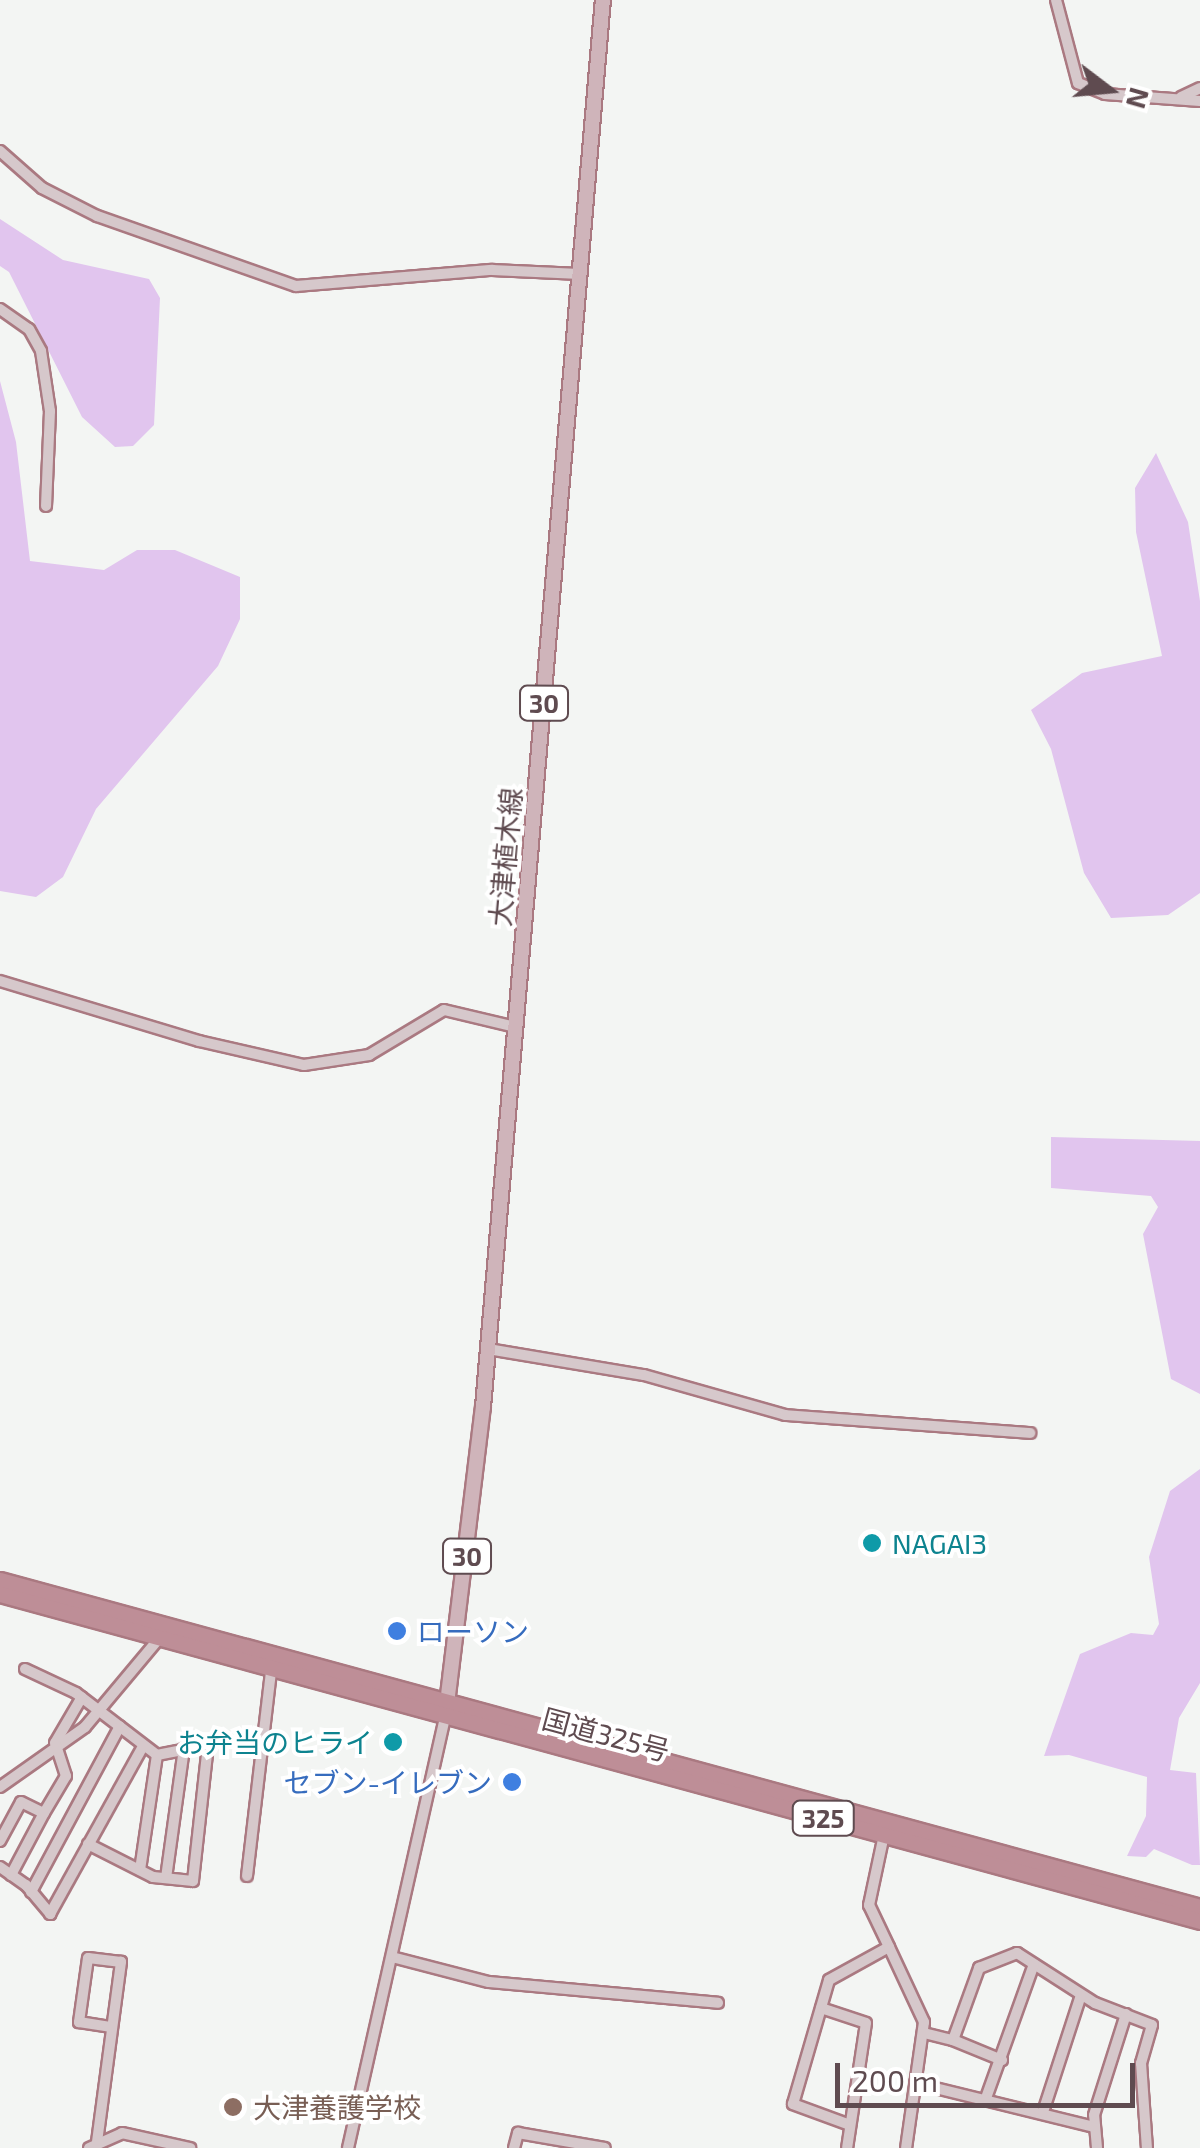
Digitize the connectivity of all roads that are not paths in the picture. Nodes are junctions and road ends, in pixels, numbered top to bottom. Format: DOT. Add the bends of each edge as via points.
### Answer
graph roads {
  1 [pos="603,0"];
  2 [pos="1056,0"];
  3 [pos="1200,88"];
  4 [pos="1176,99"];
  5 [pos="1200,101"];
  6 [pos="0,151"];
  7 [pos="580,274"];
  8 [pos="0,308"];
  9 [pos="46,506"];
  10 [pos="0,981"];
  11 [pos="516,1027"];
  12 [pos="488,1349"];
  13 [pos="1030,1433"];
  14 [pos="0,1580"];
  15 [pos="0,1594"];
  16 [pos="164,1632"];
  17 [pos="272,1662"];
  18 [pos="25,1670"];
  19 [pos="82,1697"];
  20 [pos="99,1710"];
  21 [pos="446,1711"];
  22 [pos="120,1726"];
  23 [pos="143,1746"];
  24 [pos="184,1748"];
  25 [pos="58,1749"];
  26 [pos="157,1754"];
  27 [pos="0,1787"];
  28 [pos="44,1813"];
  29 [pos="885,1828"];
  30 [pos="0,1841"];
  31 [pos="88,1844"];
  32 [pos="0,1867"];
  33 [pos="140,1870"];
  34 [pos="11,1874"];
  35 [pos="248,1876"];
  36 [pos="166,1878"];
  37 [pos="30,1892"];
  38 [pos="1200,1907"];
  39 [pos="1200,1921"];
  40 [pos="889,1947"];
  41 [pos="392,1958"];
  42 [pos="1034,1964"];
  43 [pos="1082,1995"];
  44 [pos="718,2003"];
  45 [pos="821,2008"];
  46 [pos="1126,2014"];
  47 [pos="112,2027"];
  48 [pos="924,2033"];
  49 [pos="954,2040"];
  50 [pos="1002,2060"];
  51 [pos="915,2082"];
  52 [pos="986,2098"];
  53 [pos="1043,2112"];
  54 [pos="850,2124"];
  55 [pos="1094,2126"];
  56 [pos="93,2145"];
  57 [pos="190,2148"];
  58 [pos="348,2148"];
  59 [pos="514,2148"];
  60 [pos="604,2148"];
  61 [pos="847,2148"];
  62 [pos="906,2148"];
  63 [pos="1097,2148"];
  64 [pos="1147,2148"];
  1 -- 7 [label="main road, 大津植木線 / 30"];
  2 -- 4 [label="street" via="1078,83 1105,94"];
  3 -- 4 [label="street"];
  4 -- 5 [label="street"];
  6 -- 7 [label="street" via="42,188 117,224 263,276 319,288 492,270"];
  7 -- 11 [label="main road, 大津植木線 / 30"];
  8 -- 9 [label="street" via="29,329 42,351 50,411"];
  10 -- 11 [label="street" via="199,1042 304,1064 369,1055 444,1010"];
  11 -- 12 [label="main road, 大津植木線 / 30"];
  12 -- 13 [label="street" via="644,1375 784,1415"];
  12 -- 21 [label="main road, 大津植木線 / 30"];
  14 -- 16 [label="highway, 国道325号 / 325"];
  15 -- 16 [label="highway, 国道325号 / 325"];
  16 -- 17 [label="highway, 国道325号 / 325"];
  16 -- 20 [label="street"];
  17 -- 21 [label="highway, 国道325号 / 325"];
  17 -- 35 [label="street"];
  18 -- 19 [label="street"];
  19 -- 20 [label="street"];
  19 -- 25 [label="street" via="55,1743"];
  20 -- 22 [label="street"];
  20 -- 25 [label="street"];
  21 -- 29 [label="highway, 国道325号 / 325"];
  21 -- 41 [label="street"];
  22 -- 23 [label="street"];
  22 -- 37 [label="street"];
  23 -- 26 [label="street"];
  23 -- 31 [label="street"];
  24 -- 26 [label="street"];
  24 -- 36 [label="street"];
  24 -- 36 [label="street" via="208,1744 206,1794 193,1881"];
  25 -- 27 [label="street"];
  25 -- 28 [label="street" via="66,1776"];
  26 -- 33 [label="street"];
  28 -- 30 [label="street" via="20,1802"];
  28 -- 34 [label="street"];
  29 -- 38 [label="highway, 国道325号 / 325"];
  29 -- 39 [label="highway, 国道325号 / 325"];
  29 -- 40 [label="street" via="869,1905"];
  31 -- 33 [label="street"];
  31 -- 37 [label="street" via="50,1914"];
  32 -- 34 [label="street"];
  33 -- 36 [label="street"];
  34 -- 37 [label="street"];
  40 -- 45 [label="street" via="832,1976"];
  40 -- 48 [label="street" via="922,2012"];
  41 -- 44 [label="street" via="490,1982"];
  41 -- 58 [label="street"];
  42 -- 43 [label="street"];
  42 -- 49 [label="street" via="1014,1952 979,1968"];
  42 -- 50 [label="street"];
  43 -- 46 [label="street"];
  43 -- 53 [label="street"];
  45 -- 54 [label="street" via="866,2023"];
  45 -- 54 [label="street" via="793,2107"];
  46 -- 55 [label="street"];
  46 -- 64 [label="street" via="1152,2025 1141,2063"];
  47 -- 47 [label="street" via="121,1962 88,1958 80,2022"];
  47 -- 56 [label="street"];
  48 -- 49 [label="street"];
  48 -- 51 [label="street"];
  49 -- 50 [label="street"];
  50 -- 52 [label="street"];
  51 -- 52 [label="street"];
  51 -- 62 [label="street"];
  52 -- 53 [label="street" via="1029,2115"];
  53 -- 55 [label="street"];
  54 -- 61 [label="street"];
  55 -- 63 [label="street"];
  56 -- 57 [label="street" via="122,2133"];
  59 -- 60 [label="street" via="518,2132"];
}
